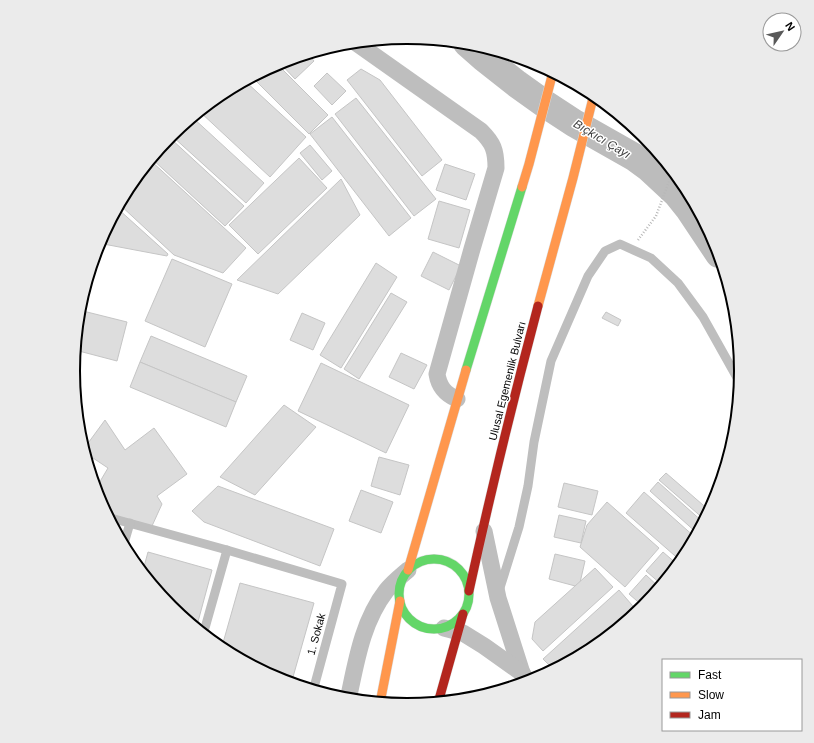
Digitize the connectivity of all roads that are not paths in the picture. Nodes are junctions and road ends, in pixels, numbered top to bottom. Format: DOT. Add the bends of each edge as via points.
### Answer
graph roads {
  1 [pos="362,47"];
  2 [pos="551,78"];
  3 [pos="592,101"];
  4 [pos="734,373"];
  5 [pos="457,399"];
  6 [pos="115,519"];
  7 [pos="130,523"];
  8 [pos="483,528"];
  9 [pos="125,539"];
  10 [pos="227,550"];
  11 [pos="408,570"];
  12 [pos="469,591"];
  13 [pos="498,598"];
  14 [pos="400,601"];
  15 [pos="463,614"];
  16 [pos="205,629"];
  17 [pos="451,630"];
  18 [pos="525,677"];
  19 [pos="526,677"];
  20 [pos="315,686"];
  21 [pos="349,694"];
  22 [pos="439,697"];
  23 [pos="381,698"];
  1 -- 5 [label="street" via="481,131 494,148 496,168 437,374 441,387"];
  2 -- 5 [label="highway" via="529,164"];
  3 -- 8 [label="highway, Ulusal Egemenlik Bulvarı" via="528,344"];
  4 -- 13 [label="lane" via="703,317 678,283 650,258 632,249 620,244 605,251 588,276 551,361 519,527"];
  5 -- 11 [label="highway"];
  6 -- 7 [label="lane"];
  7 -- 9 [label="lane"];
  7 -- 10 [label="lane"];
  8 -- 12 [label="highway, Ulusal Egemenlik Bulvarı"];
  8 -- 13 [label="street"];
  10 -- 16 [label="lane"];
  10 -- 20 [label="lane, 1. Sokak" via="342,584"];
  11 -- 12 [label="highway" via="427,559 450,562 460,570"];
  11 -- 14 [label="highway" via="399,590"];
  11 -- 21 [label="street" via="387,589 377,603 366,627"];
  12 -- 15 [label="highway" via="468,604"];
  13 -- 19 [label="street"];
  14 -- 17 [label="highway" via="404,612 421,626"];
  14 -- 23 [label="highway"];
  15 -- 17 [label="highway"];
  15 -- 17 [label="highway"];
  17 -- 18 [label="street" via="463,633 484,646"];
  17 -- 22 [label="highway"];
}
